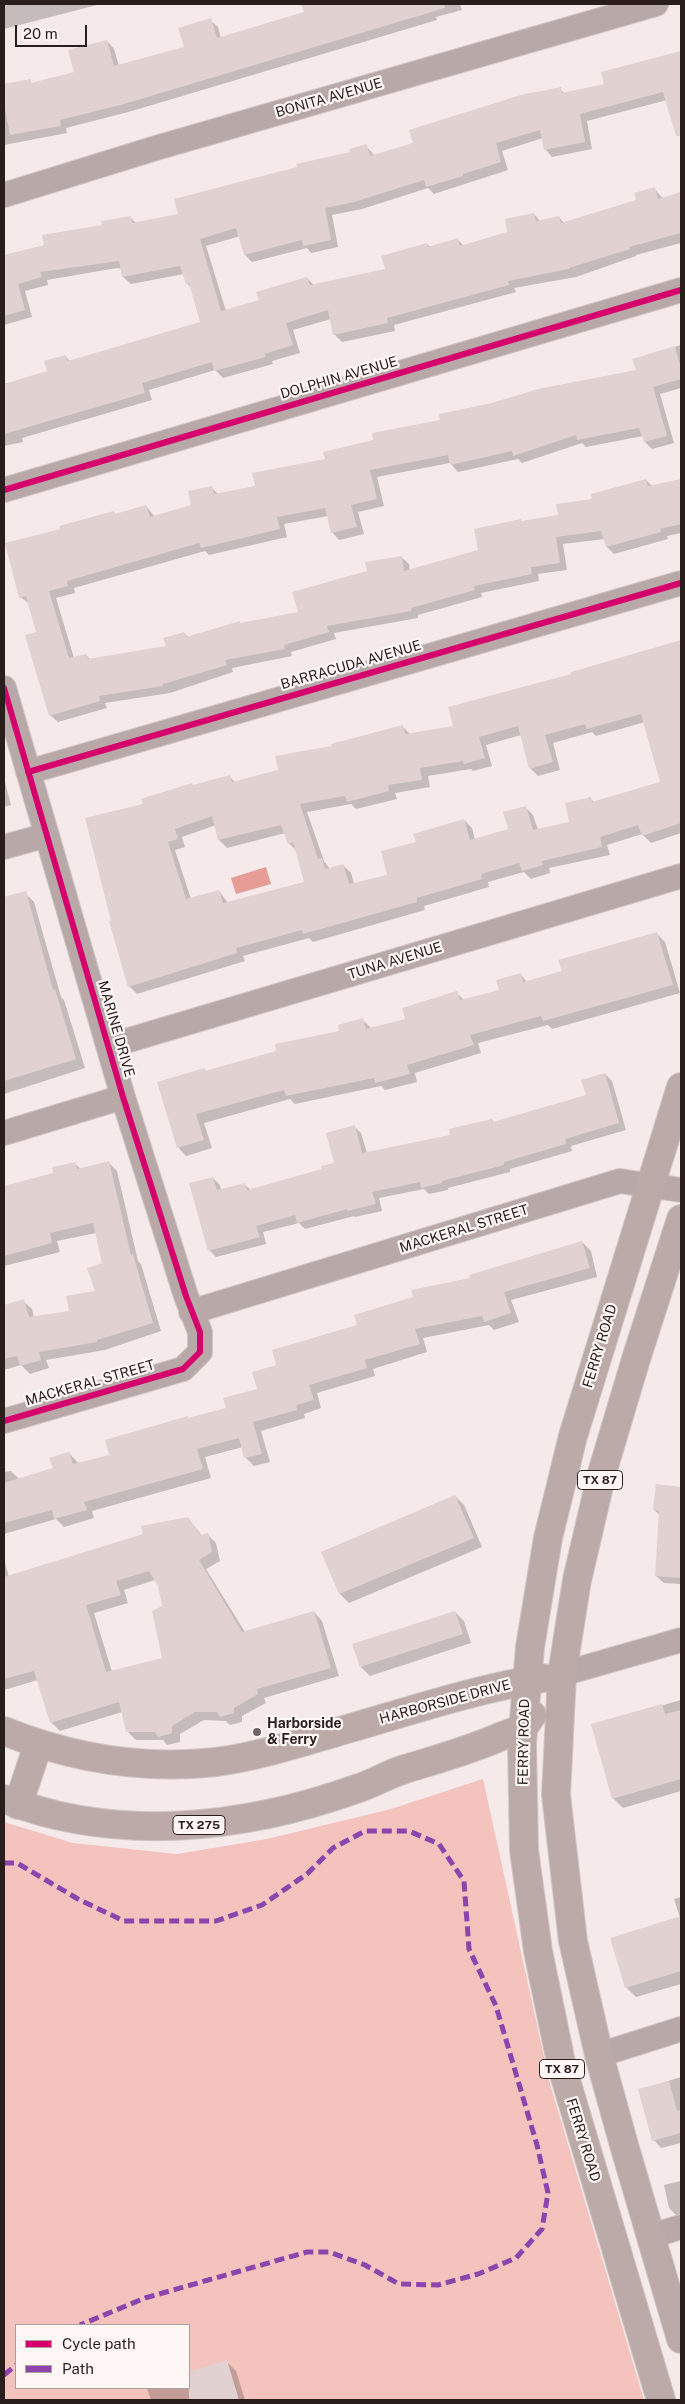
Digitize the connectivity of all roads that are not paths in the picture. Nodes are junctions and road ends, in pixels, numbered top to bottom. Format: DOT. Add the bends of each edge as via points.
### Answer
graph roads {
  1 [pos="656,4"];
  2 [pos="4,195"];
  3 [pos="681,290"];
  4 [pos="4,490"];
  5 [pos="681,582"];
  6 [pos="4,688"];
  7 [pos="28,772"];
  8 [pos="47,835"];
  9 [pos="4,847"];
  10 [pos="681,876"];
  11 [pos="109,1046"];
  12 [pos="681,1087"];
  13 [pos="123,1097"];
  14 [pos="4,1132"];
  15 [pos="650,1185"];
  16 [pos="681,1190"];
  17 [pos="681,1218"];
  18 [pos="191,1312"];
  19 [pos="183,1369"];
  20 [pos="4,1421"];
  21 [pos="681,1640"];
  22 [pos="562,1674"];
  23 [pos="526,1680"];
  24 [pos="523,1727"];
  25 [pos="4,1732"];
  26 [pos="38,1745"];
  27 [pos="11,1802"];
  28 [pos="681,2029"];
  29 [pos="600,2055"];
  30 [pos="681,2227"];
  31 [pos="651,2236"];
  32 [pos="681,2339"];
  33 [pos="661,2400"];
  1 -- 2 [label="street, BONITA AVENUE"];
  3 -- 4 [label="street, DOLPHIN AVENUE"];
  5 -- 7 [label="street, BARRACUDA AVENUE"];
  6 -- 7 [label="street, MARINE DRIVE"];
  7 -- 8 [label="street, MARINE DRIVE"];
  8 -- 9 [label="street"];
  8 -- 11 [label="street, MARINE DRIVE"];
  10 -- 11 [label="street, TUNA AVENUE"];
  11 -- 13 [label="street, MARINE DRIVE"];
  12 -- 15 [label="main road, FERRY ROAD / TX 87"];
  13 -- 14 [label="street"];
  13 -- 18 [label="street, MARINE DRIVE"];
  15 -- 16 [label="street, MACKERAL STREET"];
  15 -- 18 [label="street, MACKERAL STREET" via="620,1181"];
  15 -- 23 [label="main road, FERRY ROAD / TX 87" via="573,1436 548,1538"];
  17 -- 22 [label="main road, TX 87" via="602,1473 577,1580"];
  18 -- 19 [label="street, MARINE DRIVE" via="200,1332 200,1352"];
  19 -- 20 [label="street, MACKERAL STREET"];
  21 -- 22 [label="street"];
  22 -- 23 [label="main road, HARBORSIDE DRIVE"];
  22 -- 24 [label="main road"];
  22 -- 29 [label="main road, TX 87" via="556,1795 562,1863 573,1941"];
  23 -- 24 [label="main road, FERRY ROAD / TX 87"];
  23 -- 26 [label="main road, HARBORSIDE DRIVE" via="287,1747 217,1762 124,1762"];
  24 -- 27 [label="main road, TX 275" via="479,1746 390,1773 358,1789 256,1817 211,1824 134,1825 91,1821"];
  24 -- 33 [label="main road, FERRY ROAD / TX 87" via="524,1850 544,1980 562,2067"];
  25 -- 26 [label="main road, HARBORSIDE DRIVE"];
  26 -- 27 [label="main road"];
  28 -- 29 [label="street"];
  29 -- 31 [label="main road, TX 87"];
  30 -- 31 [label="street"];
  31 -- 32 [label="main road, TX 87"];
}
